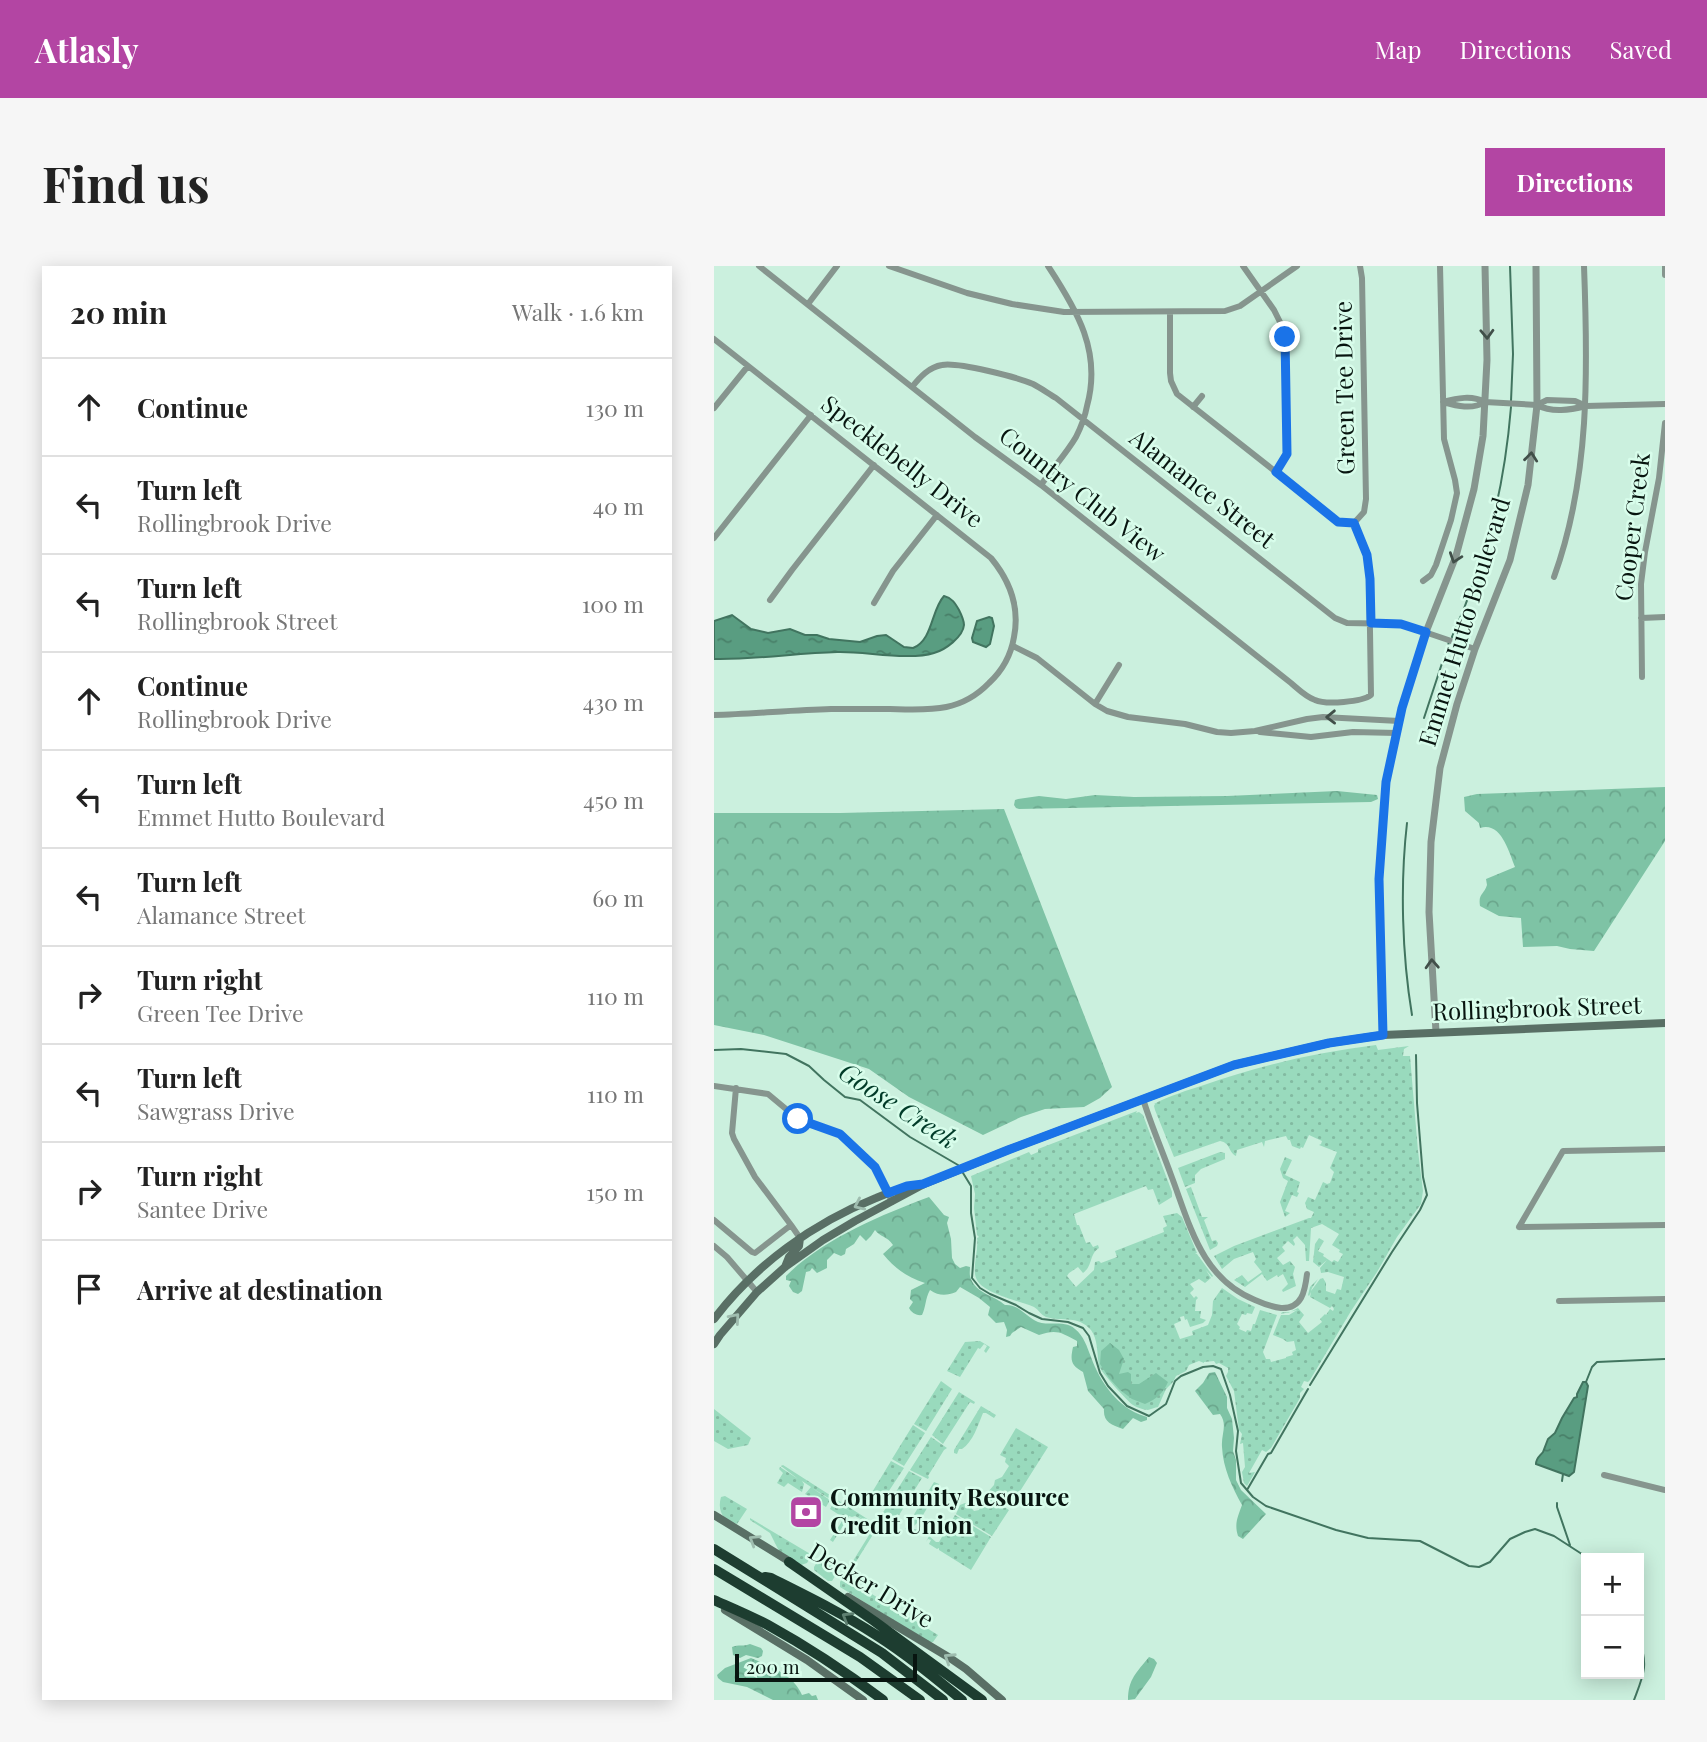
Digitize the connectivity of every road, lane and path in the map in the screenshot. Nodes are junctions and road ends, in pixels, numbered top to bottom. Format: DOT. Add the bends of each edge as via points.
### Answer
graph roads {
  1 [pos="759,266"];
  2 [pos="838,266"];
  3 [pos="888,266"];
  4 [pos="1048,266"];
  5 [pos="1243,266"];
  6 [pos="1297,266"];
  7 [pos="1440,266"];
  8 [pos="1485,266"];
  9 [pos="1535,266"];
  10 [pos="1584,266"];
  11 [pos="1665,266"];
  12 [pos="1361,267"];
  13 [pos="1665,275"];
  14 [pos="1261,291"];
  15 [pos="808,304"];
  16 [pos="1170,312"];
  17 [pos="1077,313"];
  18 [pos="714,339"];
  19 [pos="748,366"];
  20 [pos="912,387"];
  21 [pos="1202,396"];
  22 [pos="1443,402"];
  23 [pos="1485,402"];
  24 [pos="1665,404"];
  25 [pos="1537,405"];
  26 [pos="1586,406"];
  27 [pos="1193,407"];
  28 [pos="714,408"];
  29 [pos="811,415"];
  30 [pos="1084,420"];
  31 [pos="1665,423"];
  32 [pos="874,465"];
  33 [pos="1276,472"];
  34 [pos="1041,485"];
  35 [pos="937,515"];
  36 [pos="1354,523"];
  37 [pos="714,538"];
  38 [pos="1554,578"];
  39 [pos="1423,581"];
  40 [pos="771,600"];
  41 [pos="874,603"];
  42 [pos="1665,617"];
  43 [pos="1641,618"];
  44 [pos="1371,623"];
  45 [pos="1426,632"];
  46 [pos="1013,646"];
  47 [pos="1475,649"];
  48 [pos="1119,665"];
  49 [pos="1642,677"];
  50 [pos="1095,704"];
  51 [pos="714,715"];
  52 [pos="1399,721"];
  53 [pos="1255,731"];
  54 [pos="1396,733"];
  55 [pos="1665,1023"];
  56 [pos="1436,1032"];
  57 [pos="1383,1035"];
  58 [pos="714,1086"];
  59 [pos="736,1088"];
  60 [pos="1143,1099"];
  61 [pos="1665,1149"];
  62 [pos="890,1197"];
  63 [pos="714,1220"];
  64 [pos="1665,1225"];
  65 [pos="791,1226"];
  66 [pos="800,1238"];
  67 [pos="714,1245"];
  68 [pos="785,1267"];
  69 [pos="1307,1274"];
  70 [pos="748,1281"];
  71 [pos="757,1292"];
  72 [pos="1665,1299"];
  73 [pos="1559,1301"];
  74 [pos="714,1319"];
  75 [pos="714,1344"];
  76 [pos="1604,1475"];
  77 [pos="1665,1490"];
  78 [pos="714,1515"];
  79 [pos="714,1549"];
  80 [pos="789,1562"];
  81 [pos="714,1569"];
  82 [pos="752,1574"];
  83 [pos="714,1601"];
  84 [pos="860,1657"];
  85 [pos="979,1698"];
  86 [pos="863,1700"];
  87 [pos="883,1700"];
  88 [pos="912,1700"];
  89 [pos="920,1700"];
  90 [pos="943,1700"];
  91 [pos="962,1700"];
  92 [pos="1002,1700"];
  1 -- 15 [label="street, Country Club View"];
  2 -- 15 [label="street"];
  3 -- 17 [label="street" via="967,293"];
  4 -- 17 [label="street"];
  5 -- 14 [label="street"];
  6 -- 14 [label="street"];
  7 -- 22 [label="street"];
  8 -- 23 [label="street, Emmet Hutto Boulevard, one-way"];
  9 -- 25 [label="street, Emmet Hutto Boulevard"];
  10 -- 26 [label="street"];
  11 -- 13 [label="street"];
  12 -- 36 [label="street, Green Tee Drive" via="1366,505"];
  14 -- 16 [label="street" via="1232,309"];
  14 -- 33 [label="street" via="1285,337 1287,454"];
  15 -- 20 [label="street, Country Club View"];
  16 -- 17 [label="street"];
  16 -- 27 [label="street" via="1171,381 1177,394"];
  17 -- 30 [label="street" via="1091,353 1091,391"];
  18 -- 19 [label="street, Specklebelly Drive"];
  19 -- 28 [label="street"];
  19 -- 29 [label="street, Specklebelly Drive"];
  20 -- 30 [label="street, Alamance Street" via="933,368 958,365 1034,385"];
  20 -- 34 [label="street, Country Club View"];
  21 -- 27 [label="street"];
  22 -- 23 [label="street" via="1457,398"];
  22 -- 39 [label="street" via="1445,449 1457,493 1436,565"];
  23 -- 25 [label="street"];
  23 -- 45 [label="street, Emmet Hutto Boulevard, one-way" via="1483,436 1463,534"];
  24 -- 26 [label="street"];
  25 -- 26 [label="street" via="1546,410"];
  47 -- 25 [label="street, Emmet Hutto Boulevard, one-way" via="1510,560 1528,485"];
  26 -- 38 [label="street" via="1576,490"];
  27 -- 33 [label="street"];
  29 -- 32 [label="street, Specklebelly Drive"];
  29 -- 37 [label="street"];
  30 -- 34 [label="street"];
  30 -- 44 [label="street, Alamance Street" via="1335,618"];
  31 -- 43 [label="street, Cooper Creek" via="1643,562"];
  32 -- 35 [label="street, Specklebelly Drive"];
  32 -- 40 [label="street"];
  33 -- 36 [label="street" via="1338,522"];
  34 -- 44 [label="street, Country Club View" via="1311,699 1357,700 1371,695"];
  35 -- 41 [label="street"];
  35 -- 46 [label="street, Specklebelly Drive" via="991,558 1004,575 1016,615"];
  36 -- 44 [label="street" via="1367,555"];
  42 -- 43 [label="street"];
  43 -- 49 [label="street, Cooper Creek"];
  44 -- 45 [label="street, Alamance Street" via="1401,624"];
  45 -- 47 [label="street, Alamance Street"];
  45 -- 52 [label="street, Emmet Hutto Boulevard"];
  46 -- 50 [label="street" via="1037,658"];
  46 -- 51 [label="street" via="997,676 982,691 948,708"];
  56 -- 47 [label="street, Emmet Hutto Boulevard, one-way" via="1429,923 1431,842 1440,768"];
  48 -- 50 [label="street"];
  50 -- 53 [label="street" via="1128,717 1217,732"];
  52 -- 53 [label="street, one-way" via="1323,717"];
  52 -- 54 [label="street, Emmet Hutto Boulevard"];
  53 -- 54 [label="street" via="1311,737"];
  54 -- 57 [label="street, Emmet Hutto Boulevard" via="1380,851"];
  55 -- 56 [label="main road, Rollingbrook Street"];
  56 -- 57 [label="main road, Rollingbrook Street"];
  57 -- 60 [label="main road, Rollingbrook Street" via="1234,1065"];
  58 -- 59 [label="street"];
  59 -- 62 [label="street" via="768,1094 798,1119 840,1134 875,1167"];
  59 -- 65 [label="street" via="734,1139"];
  60 -- 62 [label="main road, Rollingbrook Street" via="923,1184 907,1186"];
  60 -- 69 [label="street" via="1204,1258 1229,1286 1247,1297 1285,1308 1303,1296"];
  61 -- 64 [label="street" via="1563,1151 1519,1227"];
  62 -- 66 [label="main road, one-way" via="859,1205"];
  62 -- 68 [label="main road"];
  63 -- 65 [label="street" via="755,1253"];
  65 -- 66 [label="street"];
  66 -- 68 [label="main road"];
  66 -- 70 [label="main road"];
  67 -- 70 [label="street"];
  68 -- 71 [label="main road"];
  70 -- 71 [label="street"];
  70 -- 74 [label="main road"];
  75 -- 71 [label="main road, one-way"];
  72 -- 73 [label="street"];
  76 -- 77 [label="street"];
  80 -- 78 [label="main road, Decker Drive, one-way"];
  79 -- 82 [label="highway, Decker Drive"];
  80 -- 85 [label="highway"];
  92 -- 80 [label="main road, Decker Drive, one-way" via="950,1658"];
  81 -- 84 [label="highway"];
  82 -- 90 [label="highway, Decker Drive" via="882,1653"];
  91 -- 82 [label="highway, one-way" via="899,1651 833,1609 771,1578"];
  83 -- 86 [label="main road"];
  83 -- 87 [label="highway" via="767,1625"];
  84 -- 88 [label="highway"];
  84 -- 89 [label="highway"];
}
